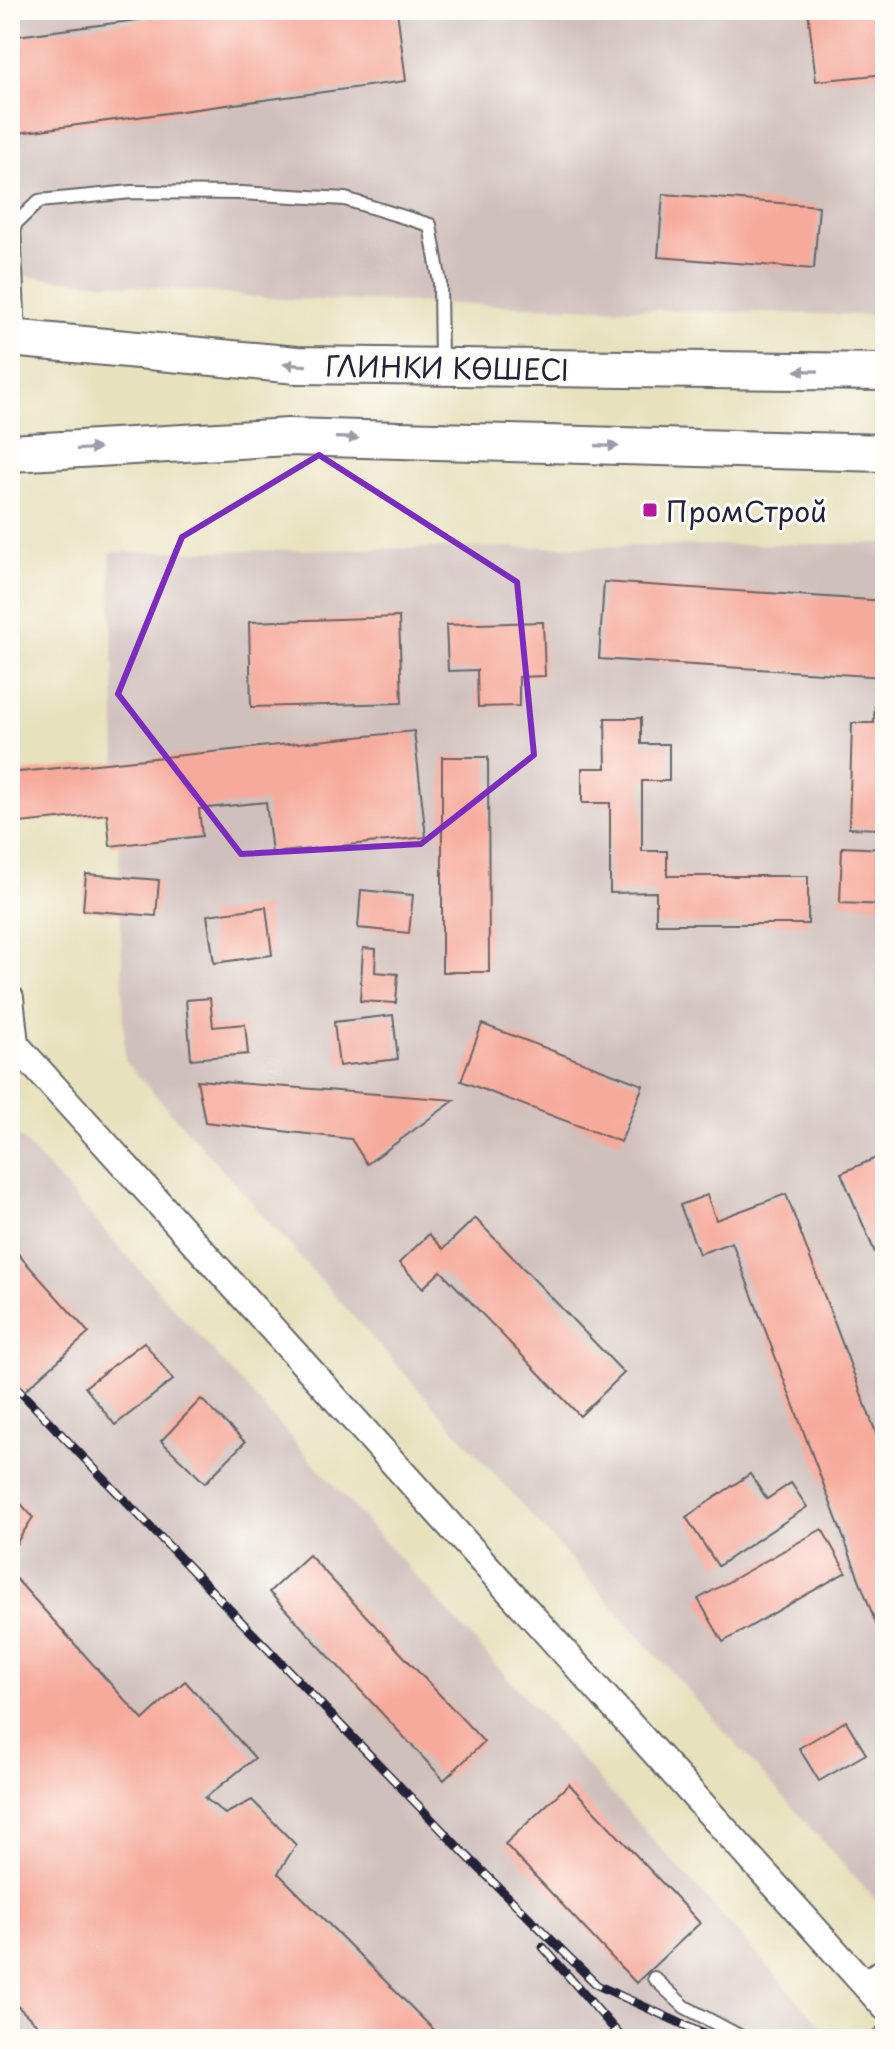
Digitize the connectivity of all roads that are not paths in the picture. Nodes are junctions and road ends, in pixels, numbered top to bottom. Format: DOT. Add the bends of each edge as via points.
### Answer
graph roads {
  1 [pos="14,339"];
  2 [pos="441,367"];
  3 [pos="885,372"];
  4 [pos="10,453"];
  5 [pos="885,453"];
  6 [pos="10,998"];
  7 [pos="885,1964"];
  8 [pos="859,1977"];
  9 [pos="654,1978"];
  10 [pos="885,2007"];
  11 [pos="885,2030"];
  12 [pos="745,2039"];
  13 [pos="876,2039"];
  2 -- 1 [label="main road, ГЛИНКИ КӨШЕСІ, one-way" via="297,365"];
  1 -- 2 [label="lane" via="14,225 39,201 132,192 330,198 430,225 440,283"];
  3 -- 2 [label="main road, ГЛИНКИ КӨШЕСІ, one-way"];
  4 -- 5 [label="main road, one-way" via="289,437"];
  6 -- 8 [label="street" via="15,1044"];
  7 -- 8 [label="lane"];
  8 -- 10 [label="street"];
  9 -- 12 [label="lane" via="685,2007"];
  11 -- 13 [label="lane"];
}
